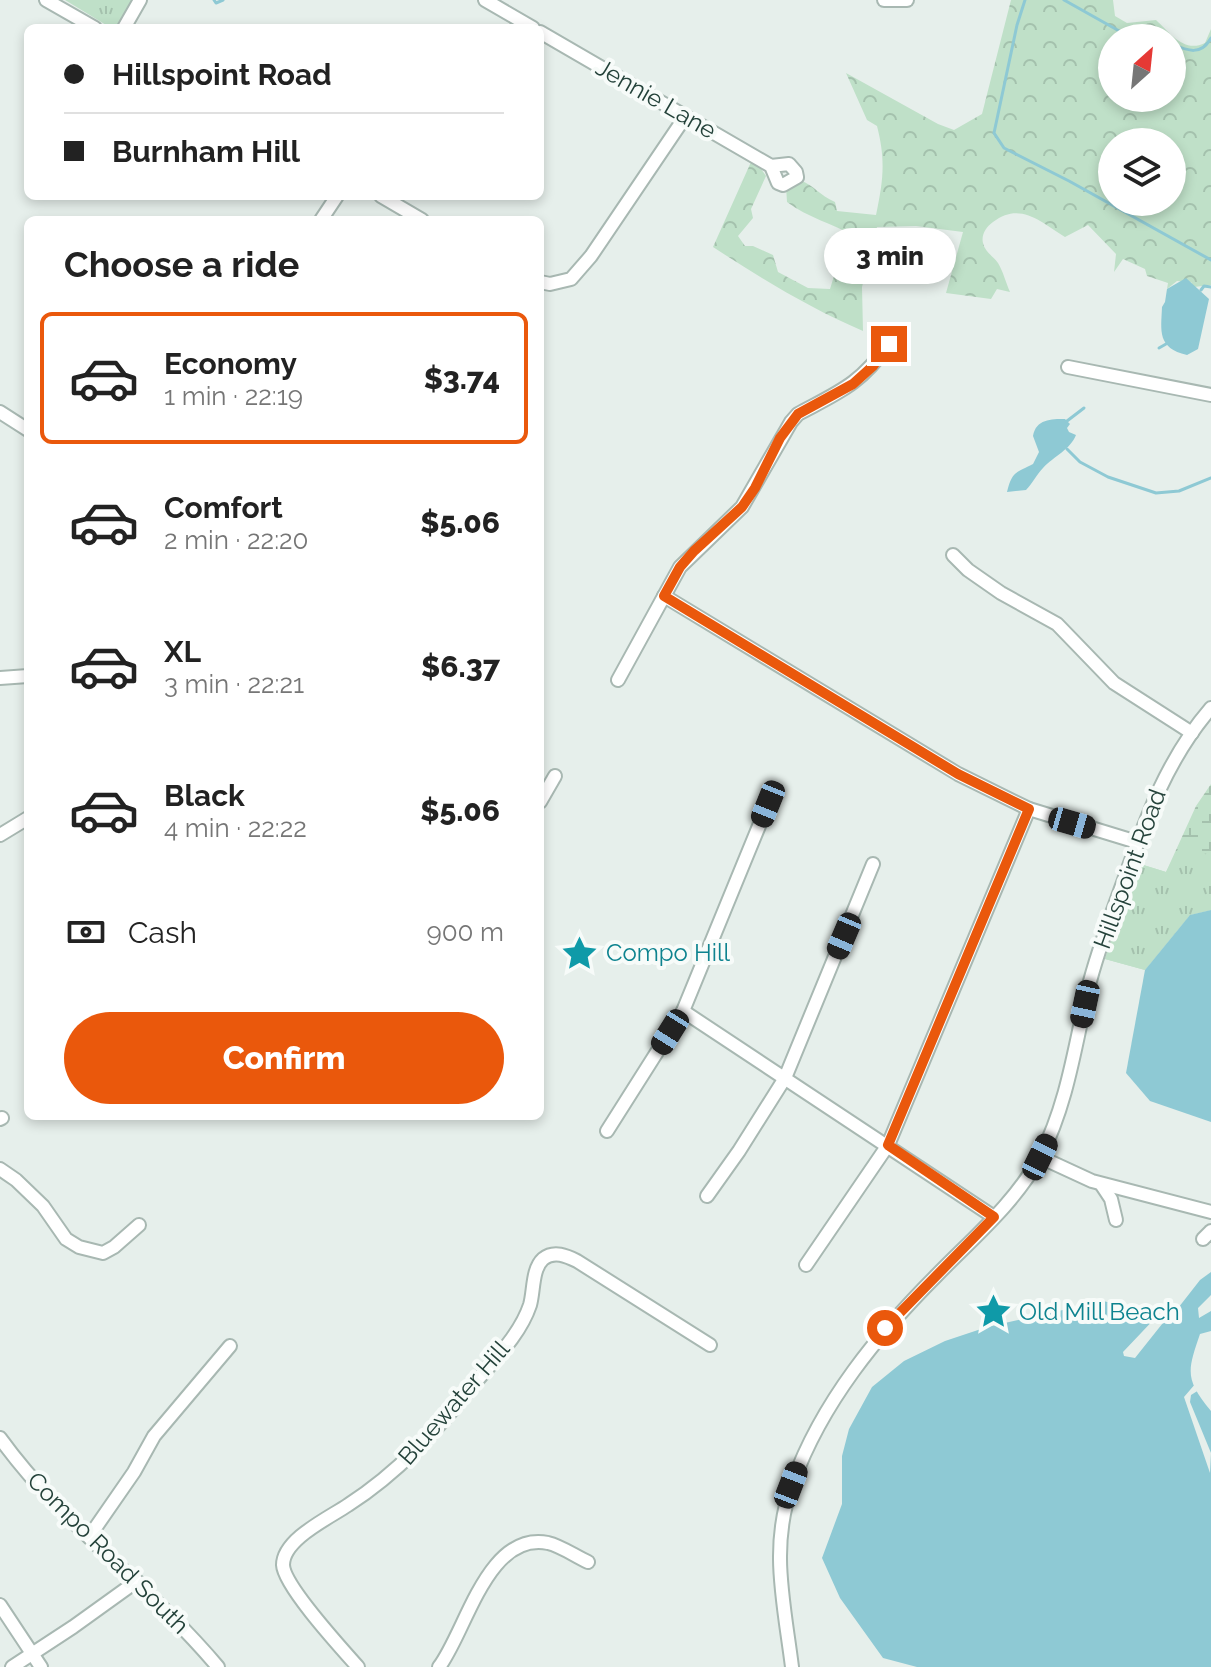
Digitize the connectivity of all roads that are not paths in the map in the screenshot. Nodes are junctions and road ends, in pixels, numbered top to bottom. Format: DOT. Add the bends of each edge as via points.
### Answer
graph roads {
  1 [pos="46,0"];
  2 [pos="140,0"];
  3 [pos="485,0"];
  4 [pos="884,0"];
  5 [pos="907,0"];
  6 [pos="88,24"];
  7 [pos="126,24"];
  8 [pos="526,24"];
  9 [pos="544,34"];
  10 [pos="685,117"];
  11 [pos="771,166"];
  12 [pos="388,200"];
  13 [pos="415,216"];
  14 [pos="544,283"];
  15 [pos="889,344"];
  16 [pos="1068,367"];
  17 [pos="1211,395"];
  18 [pos="0,412"];
  19 [pos="24,427"];
  20 [pos="953,555"];
  21 [pos="664,596"];
  22 [pos="24,676"];
  23 [pos="0,678"];
  24 [pos="618,680"];
  25 [pos="1211,708"];
  26 [pos="1192,733"];
  27 [pos="555,776"];
  28 [pos="544,795"];
  29 [pos="768,804"];
  30 [pos="1029,809"];
  31 [pos="24,820"];
  32 [pos="0,835"];
  33 [pos="1137,842"];
  34 [pos="873,864"];
  35 [pos="683,1011"];
  36 [pos="785,1078"];
  37 [pos="607,1131"];
  38 [pos="888,1145"];
  39 [pos="1040,1157"];
  40 [pos="0,1169"];
  41 [pos="1101,1184"];
  42 [pos="707,1196"];
  43 [pos="1211,1212"];
  44 [pos="994,1217"];
  45 [pos="1116,1220"];
  46 [pos="139,1225"];
  47 [pos="806,1265"];
  48 [pos="710,1345"];
  49 [pos="230,1346"];
  50 [pos="0,1438"];
  51 [pos="89,1537"];
  52 [pos="588,1562"];
  53 [pos="137,1581"];
  54 [pos="0,1605"];
  55 [pos="32,1653"];
  56 [pos="12,1667"];
  57 [pos="41,1667"];
  58 [pos="218,1667"];
  59 [pos="358,1667"];
  60 [pos="439,1667"];
  61 [pos="792,1667"];
  1 -- 6 [label="street"];
  2 -- 7 [label="street"];
  3 -- 8 [label="street"];
  4 -- 5 [label="street"];
  9 -- 10 [label="street, Jennie Lane"];
  10 -- 11 [label="street, Jennie Lane"];
  10 -- 14 [label="street" via="591,256 571,279"];
  12 -- 13 [label="street"];
  15 -- 21 [label="street" via="853,384 798,414 742,507 687,559"];
  16 -- 17 [label="street"];
  18 -- 19 [label="street"];
  20 -- 26 [label="street" via="1001,593 1057,624 1114,683"];
  21 -- 24 [label="street"];
  21 -- 30 [label="street" via="958,774"];
  22 -- 23 [label="street"];
  25 -- 26 [label="street, Hillspoint Road"];
  26 -- 33 [label="street, Hillspoint Road" via="1157,792"];
  27 -- 28 [label="street"];
  29 -- 35 [label="street"];
  30 -- 33 [label="street"];
  30 -- 38 [label="street"];
  31 -- 32 [label="street"];
  33 -- 39 [label="street, Hillspoint Road" via="1097,957 1062,1102"];
  34 -- 36 [label="street"];
  35 -- 36 [label="street"];
  35 -- 37 [label="street"];
  36 -- 38 [label="street"];
  36 -- 42 [label="street"];
  38 -- 44 [label="street"];
  38 -- 47 [label="street"];
  39 -- 41 [label="street"];
  39 -- 44 [label="street, Hillspoint Road"];
  40 -- 46 [label="street" via="79,1247 103,1253"];
  41 -- 43 [label="street"];
  41 -- 45 [label="street"];
  44 -- 61 [label="street, Hillspoint Road" via="876,1340 804,1454 786,1505 780,1545 780,1590"];
  48 -- 59 [label="street, Bluewater Hill" via="577,1261 563,1255 542,1260 517,1330 433,1434 286,1553 286,1576"];
  49 -- 51 [label="street" via="154,1436"];
  50 -- 51 [label="street, Compo Road South"];
  51 -- 53 [label="street, Compo Road South"];
  52 -- 60 [label="street" via="548,1543 527,1543 507,1553 489,1574"];
  53 -- 55 [label="street"];
  53 -- 58 [label="street, Compo Road South"];
  54 -- 55 [label="street"];
  55 -- 56 [label="street"];
  55 -- 57 [label="street"];
}
